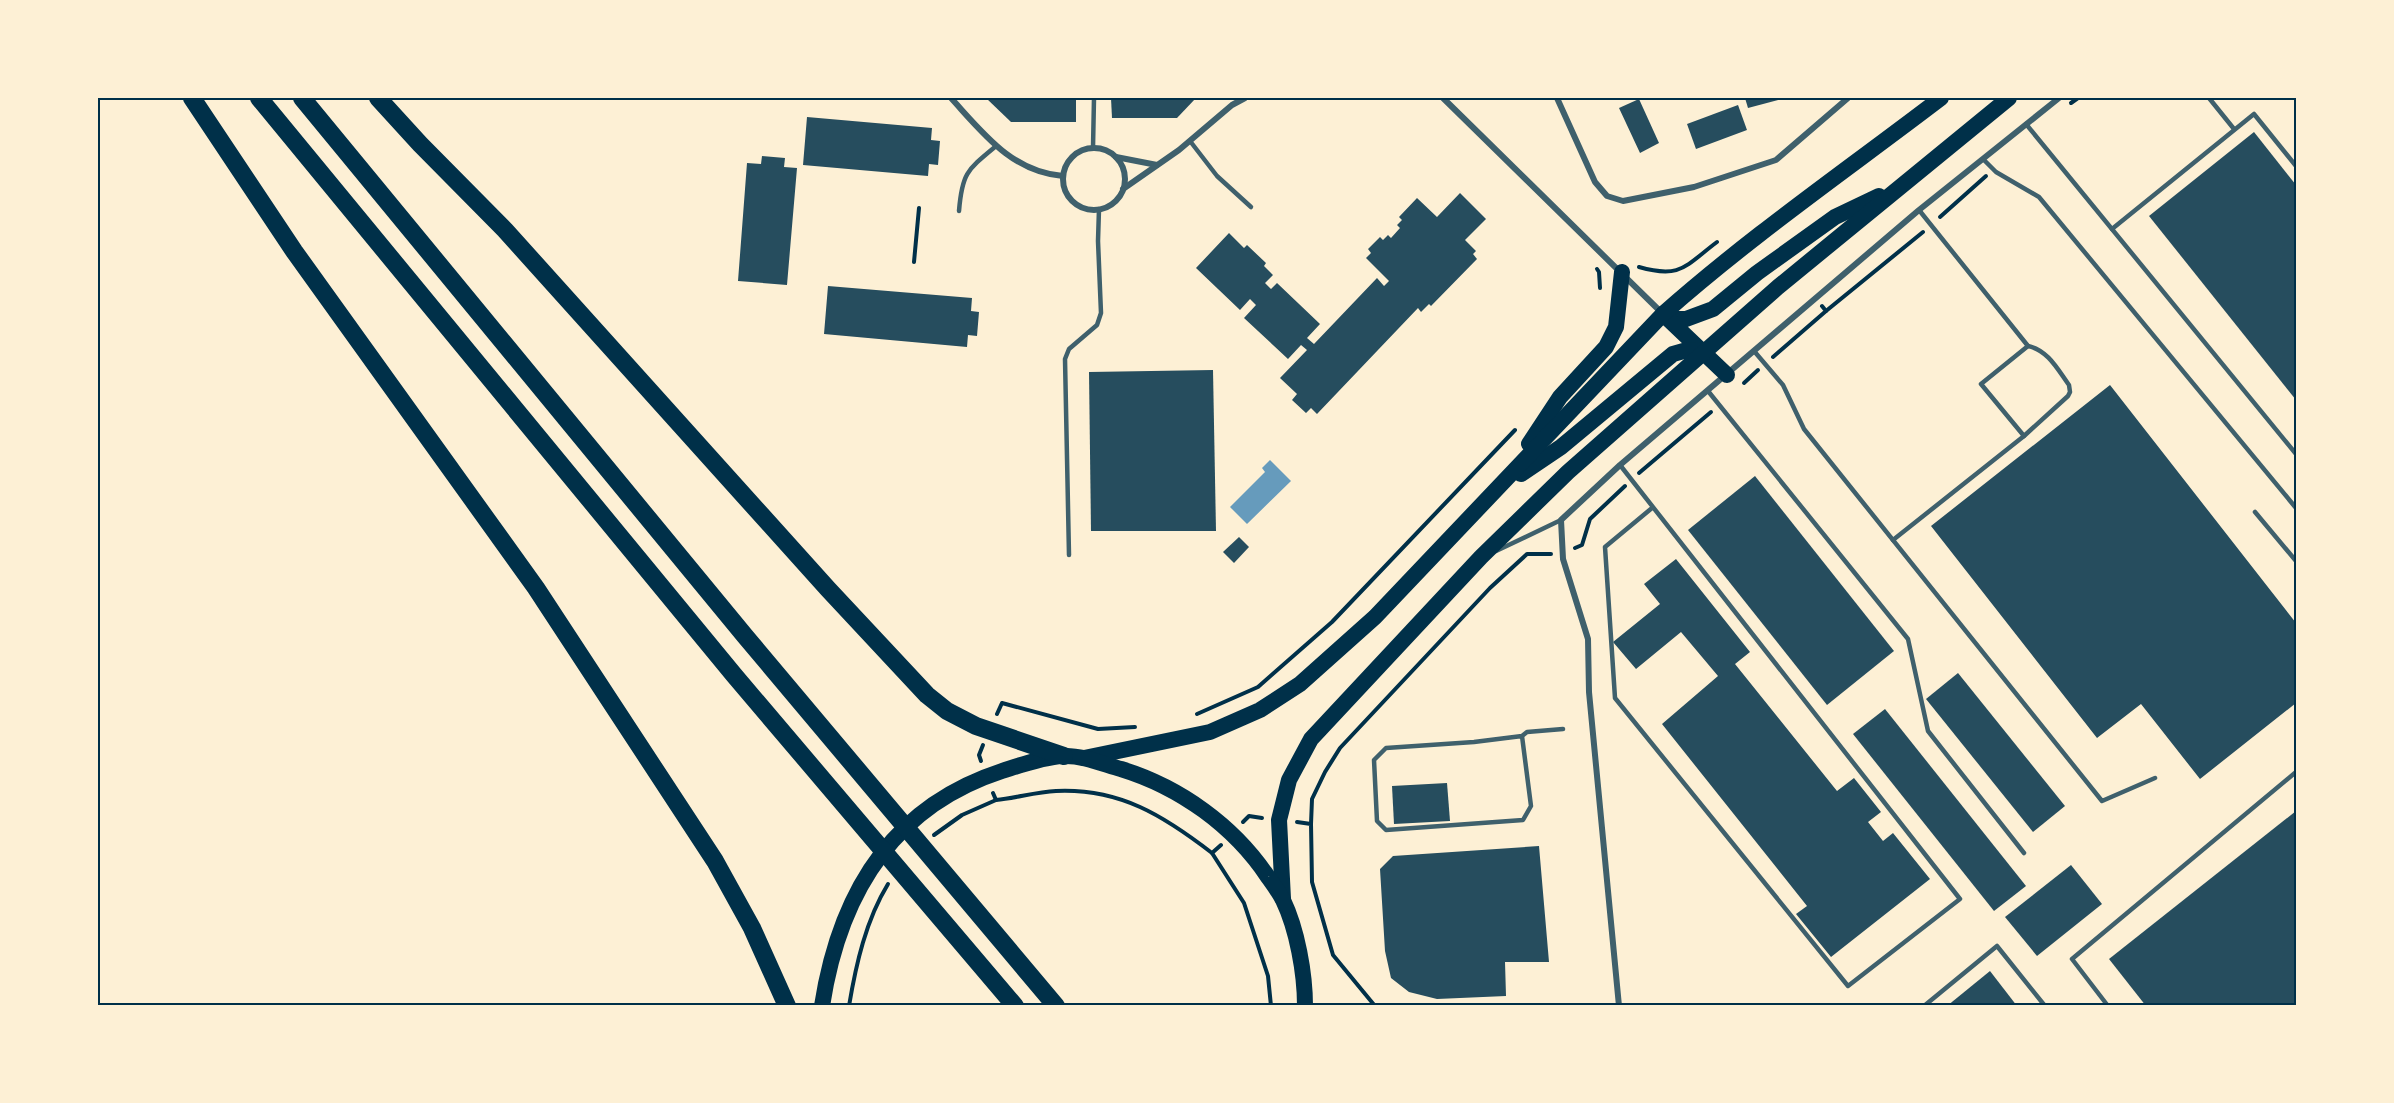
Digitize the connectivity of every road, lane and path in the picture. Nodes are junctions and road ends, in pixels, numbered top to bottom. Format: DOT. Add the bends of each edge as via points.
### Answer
graph roads {
  1 [pos="192,98"];
  2 [pos="259,98"];
  3 [pos="302,98"];
  4 [pos="378,98"];
  5 [pos="951,98"];
  6 [pos="1094,98"];
  7 [pos="1245,98"];
  8 [pos="1443,98"];
  9 [pos="1557,98"];
  10 [pos="1848,98"];
  11 [pos="1941,98"];
  12 [pos="2008,98"];
  13 [pos="2059,98"];
  14 [pos="2078,98"];
  15 [pos="2209,98"];
  16 [pos="2066,107"];
  17 [pos="2026,124"];
  18 [pos="2234,129"];
  19 [pos="1190,141"];
  20 [pos="996,146"];
  21 [pos="1093,148"];
  22 [pos="1114,156"];
  23 [pos="1983,159"];
  24 [pos="1157,165"];
  25 [pos="2296,166"];
  26 [pos="1993,170"];
  27 [pos="1064,176"];
  28 [pos="1903,184"];
  29 [pos="1123,190"];
  30 [pos="1251,207"];
  31 [pos="919,208"];
  32 [pos="1100,209"];
  33 [pos="1919,210"];
  34 [pos="959,211"];
  35 [pos="1931,225"];
  36 [pos="2112,229"];
  37 [pos="914,262"];
  38 [pos="1599,272"];
  39 [pos="1622,273"];
  40 [pos="1601,295"];
  41 [pos="1826,311"];
  42 [pos="1664,314"];
  43 [pos="2028,346"];
  44 [pos="1702,351"];
  45 [pos="1754,351"];
  46 [pos="1727,375"];
  47 [pos="1708,391"];
  48 [pos="1517,428"];
  49 [pos="2024,436"];
  50 [pos="2296,454"];
  51 [pos="1620,465"];
  52 [pos="1494,494"];
  53 [pos="1652,508"];
  54 [pos="2296,508"];
  55 [pos="2255,512"];
  56 [pos="1561,520"];
  57 [pos="1893,540"];
  58 [pos="1069,555"];
  59 [pos="1481,557"];
  60 [pos="2296,561"];
  61 [pos="1195,716"];
  62 [pos="1141,727"];
  63 [pos="1563,729"];
  64 [pos="989,732"];
  65 [pos="1522,736"];
  66 [pos="1064,756"];
  67 [pos="1084,758"];
  68 [pos="2296,772"];
  69 [pos="987,776"];
  70 [pos="2155,778"];
  71 [pos="1279,820"];
  72 [pos="1232,834"];
  73 [pos="1212,853"];
  74 [pos="2024,853"];
  75 [pos="1283,899"];
  76 [pos="1305,980"];
  77 [pos="787,1005"];
  78 [pos="822,1005"];
  79 [pos="1015,1005"];
  80 [pos="1056,1005"];
  81 [pos="1271,1005"];
  82 [pos="1305,1005"];
  83 [pos="1314,1005"];
  84 [pos="1375,1005"];
  85 [pos="1619,1005"];
  86 [pos="1924,1005"];
  87 [pos="2045,1005"];
  88 [pos="2108,1005"];
  1 -- 77 [label="highway" via="294,251 536,588 702,841 752,928"];
  2 -- 79 [label="highway" via="855,821"];
  3 -- 80 [label="highway"];
  4 -- 64 [label="highway" via="505,230 927,695 947,711"];
  5 -- 20 [label="street"];
  6 -- 21 [label="lane"];
  7 -- 19 [label="street"];
  8 -- 39 [label="street"];
  9 -- 10 [label="street" via="1594,182 1607,196 1623,201 1694,187 1776,160"];
  11 -- 42 [label="highway" via="1747,244"];
  12 -- 28 [label="highway"];
  13 -- 17 [label="street"];
  14 -- 16 [label="path"];
  15 -- 18 [label="lane"];
  17 -- 23 [label="street"];
  17 -- 36 [label="lane"];
  18 -- 25 [label="lane" via="2254,114"];
  18 -- 36 [label="lane"];
  19 -- 24 [label="street"];
  19 -- 30 [label="lane" via="1217,176"];
  20 -- 27 [label="street" via="1043,174"];
  20 -- 34 [label="lane" via="963,180"];
  21 -- 22 [label="street"];
  21 -- 27 [label="street" via="1078,153 1067,164"];
  22 -- 24 [label="street"];
  22 -- 29 [label="street" via="1125,173"];
  23 -- 26 [label="lane"];
  23 -- 33 [label="street"];
  24 -- 29 [label="street"];
  26 -- 35 [label="path"];
  26 -- 54 [label="lane" via="2039,197"];
  27 -- 32 [label="street" via="1067,193 1074,202"];
  28 -- 42 [label="highway" via="1835,217 1713,309 1686,319"];
  28 -- 44 [label="highway"];
  29 -- 32 [label="street" via="1110,206"];
  31 -- 37 [label="path"];
  32 -- 58 [label="lane" via="1101,313 1096,325 1069,349 1065,359"];
  33 -- 35 [label="lane"];
  33 -- 45 [label="street"];
  35 -- 41 [label="path"];
  35 -- 43 [label="lane"];
  36 -- 50 [label="lane"];
  38 -- 40 [label="path"];
  39 -- 42 [label="street"];
  39 -- 52 [label="highway" via="1616,327 1606,346 1560,397"];
  42 -- 44 [label="highway"];
  42 -- 52 [label="highway"];
  43 -- 49 [label="lane" via="1982,384"];
  43 -- 49 [label="lane" via="2045,353 2070,392"];
  44 -- 46 [label="highway"];
  44 -- 52 [label="highway" via="1673,354 1561,447"];
  44 -- 59 [label="highway"];
  45 -- 46 [label="street"];
  45 -- 57 [label="lane" via="1783,385 1804,429"];
  46 -- 47 [label="street"];
  47 -- 51 [label="street"];
  47 -- 74 [label="lane" via="1908,639 1928,731"];
  48 -- 61 [label="path" via="1332,622 1258,687"];
  49 -- 57 [label="lane"];
  51 -- 53 [label="lane"];
  51 -- 56 [label="street"];
  52 -- 67 [label="highway" via="1375,616 1292,689 1260,710 1210,732"];
  53 -- 53 [label="lane" via="1960,899 1848,986 1615,698 1605,548"];
  55 -- 60 [label="lane"];
  56 -- 59 [label="lane"];
  56 -- 85 [label="street" via="1563,559 1588,639 1589,692"];
  57 -- 70 [label="lane" via="2102,801"];
  59 -- 71 [label="highway" via="1311,739 1289,780"];
  62 -- 64 [label="path" via="1098,729 1002,703"];
  63 -- 65 [label="lane" via="1527,732"];
  64 -- 66 [label="highway"];
  64 -- 69 [label="path" via="979,754"];
  65 -- 65 [label="lane" via="1531,806 1522,820 1386,830 1377,821 1374,760 1386,748"];
  66 -- 67 [label="highway"];
  66 -- 69 [label="highway"];
  67 -- 72 [label="highway" via="1165,787"];
  68 -- 88 [label="lane" via="2072,959"];
  69 -- 73 [label="path" via="996,800 1083,791 1130,802 1173,823"];
  69 -- 78 [label="highway" via="924,810 894,837 862,883 842,923 828,966"];
  71 -- 72 [label="path" via="1249,816"];
  71 -- 75 [label="highway"];
  71 -- 84 [label="path" via="1311,824 1312,882 1333,955"];
  72 -- 73 [label="path"];
  72 -- 75 [label="highway"];
  73 -- 81 [label="path" via="1244,903 1268,976"];
  75 -- 76 [label="highway"];
  76 -- 82 [label="highway"];
  76 -- 83 [label="highway"];
  86 -- 87 [label="lane" via="1997,946"];
}
